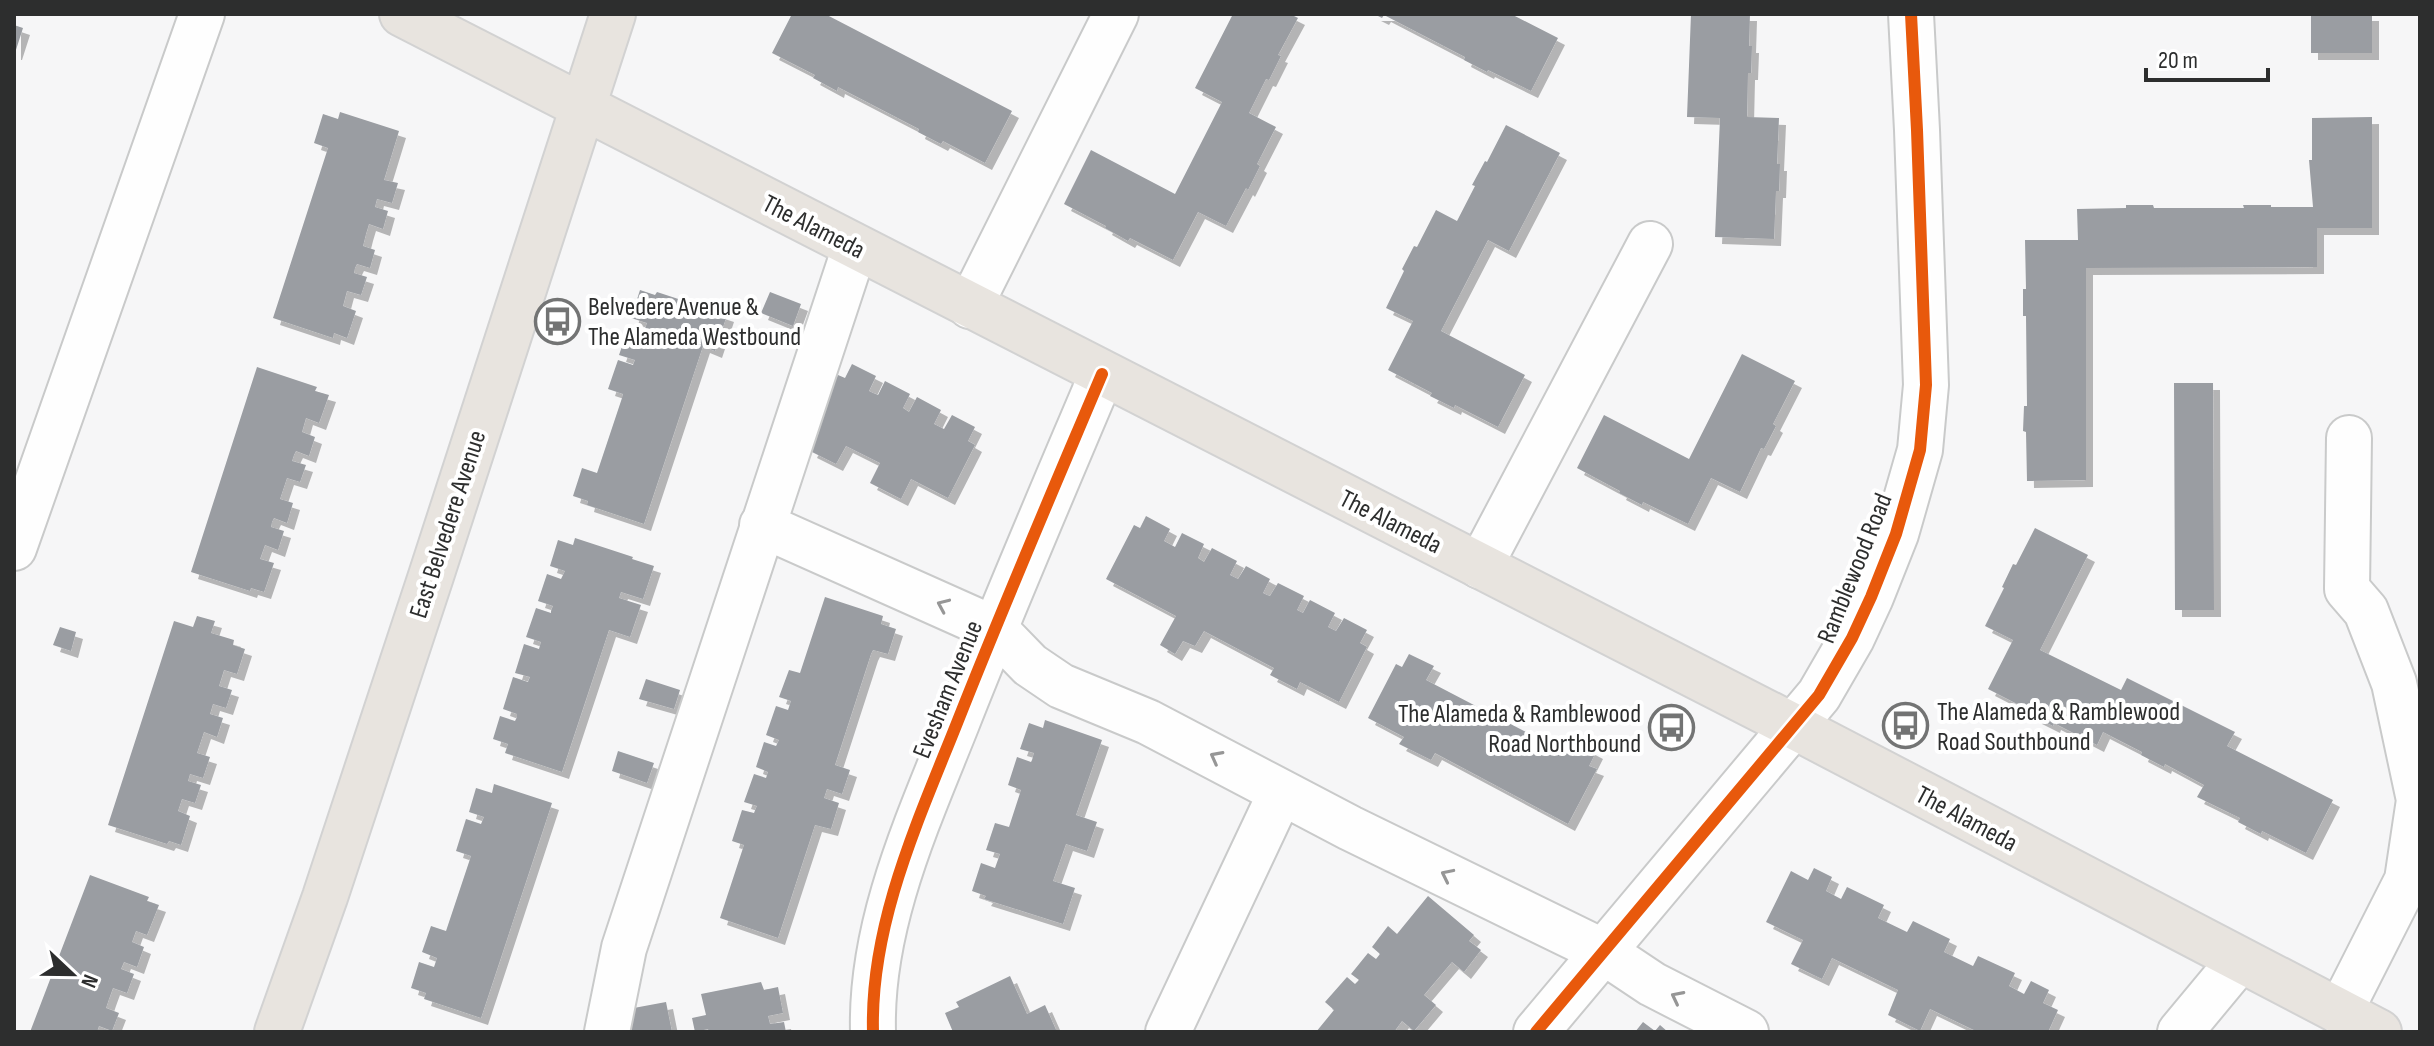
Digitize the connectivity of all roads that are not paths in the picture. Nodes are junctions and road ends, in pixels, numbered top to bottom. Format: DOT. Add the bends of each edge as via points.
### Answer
graph roads {
  1 [pos="202,14"];
  2 [pos="402,14"];
  3 [pos="613,14"];
  4 [pos="1116,14"];
  5 [pos="1911,14"];
  6 [pos="582,107"];
  7 [pos="1650,244"];
  8 [pos="855,247"];
  9 [pos="970,306"];
  10 [pos="1102,374"];
  11 [pos="2349,438"];
  12 [pos="762,525"];
  13 [pos="14,548"];
  14 [pos="1480,566"];
  15 [pos="995,629"];
  16 [pos="1793,726"];
  17 [pos="1281,792"];
  18 [pos="1604,952"];
  19 [pos="2239,961"];
  20 [pos="2340,1012"];
  21 [pos="277,1032"];
  22 [pos="607,1032"];
  23 [pos="873,1032"];
  24 [pos="1168,1032"];
  25 [pos="1536,1032"];
  26 [pos="1746,1032"];
  27 [pos="2180,1032"];
  28 [pos="2379,1032"];
  1 -- 13 [label="street"];
  2 -- 6 [label="main road, The Alameda"];
  3 -- 6 [label="main road, East Belvedere Avenue"];
  4 -- 9 [label="street"];
  5 -- 16 [label="street, Ramblewood Road" via="1926,385 1920,450 1871,597 1834,672"];
  6 -- 8 [label="main road, The Alameda"];
  6 -- 21 [label="main road, East Belvedere Avenue"];
  7 -- 14 [label="street"];
  8 -- 9 [label="main road, The Alameda"];
  8 -- 12 [label="street"];
  9 -- 10 [label="main road, The Alameda"];
  10 -- 14 [label="main road, The Alameda"];
  10 -- 15 [label="street, Evesham Avenue"];
  11 -- 20 [label="street" via="2347,589 2366,611 2394,683 2419,800 2407,880"];
  15 -- 12 [label="street, one-way"];
  12 -- 22 [label="street" via="624,948"];
  14 -- 16 [label="main road, The Alameda"];
  17 -- 15 [label="street, one-way" via="1148,722 1061,686 1030,665"];
  15 -- 23 [label="street, Evesham Avenue" via="896,885 883,934"];
  16 -- 18 [label="street, Ramblewood Road"];
  16 -- 19 [label="main road, The Alameda"];
  18 -- 17 [label="street, one-way"];
  17 -- 24 [label="street"];
  18 -- 25 [label="street, Ramblewood Road"];
  26 -- 18 [label="street, one-way" via="1652,984"];
  19 -- 20 [label="main road, The Alameda"];
  19 -- 27 [label="street"];
  20 -- 28 [label="main road, The Alameda"];
}
